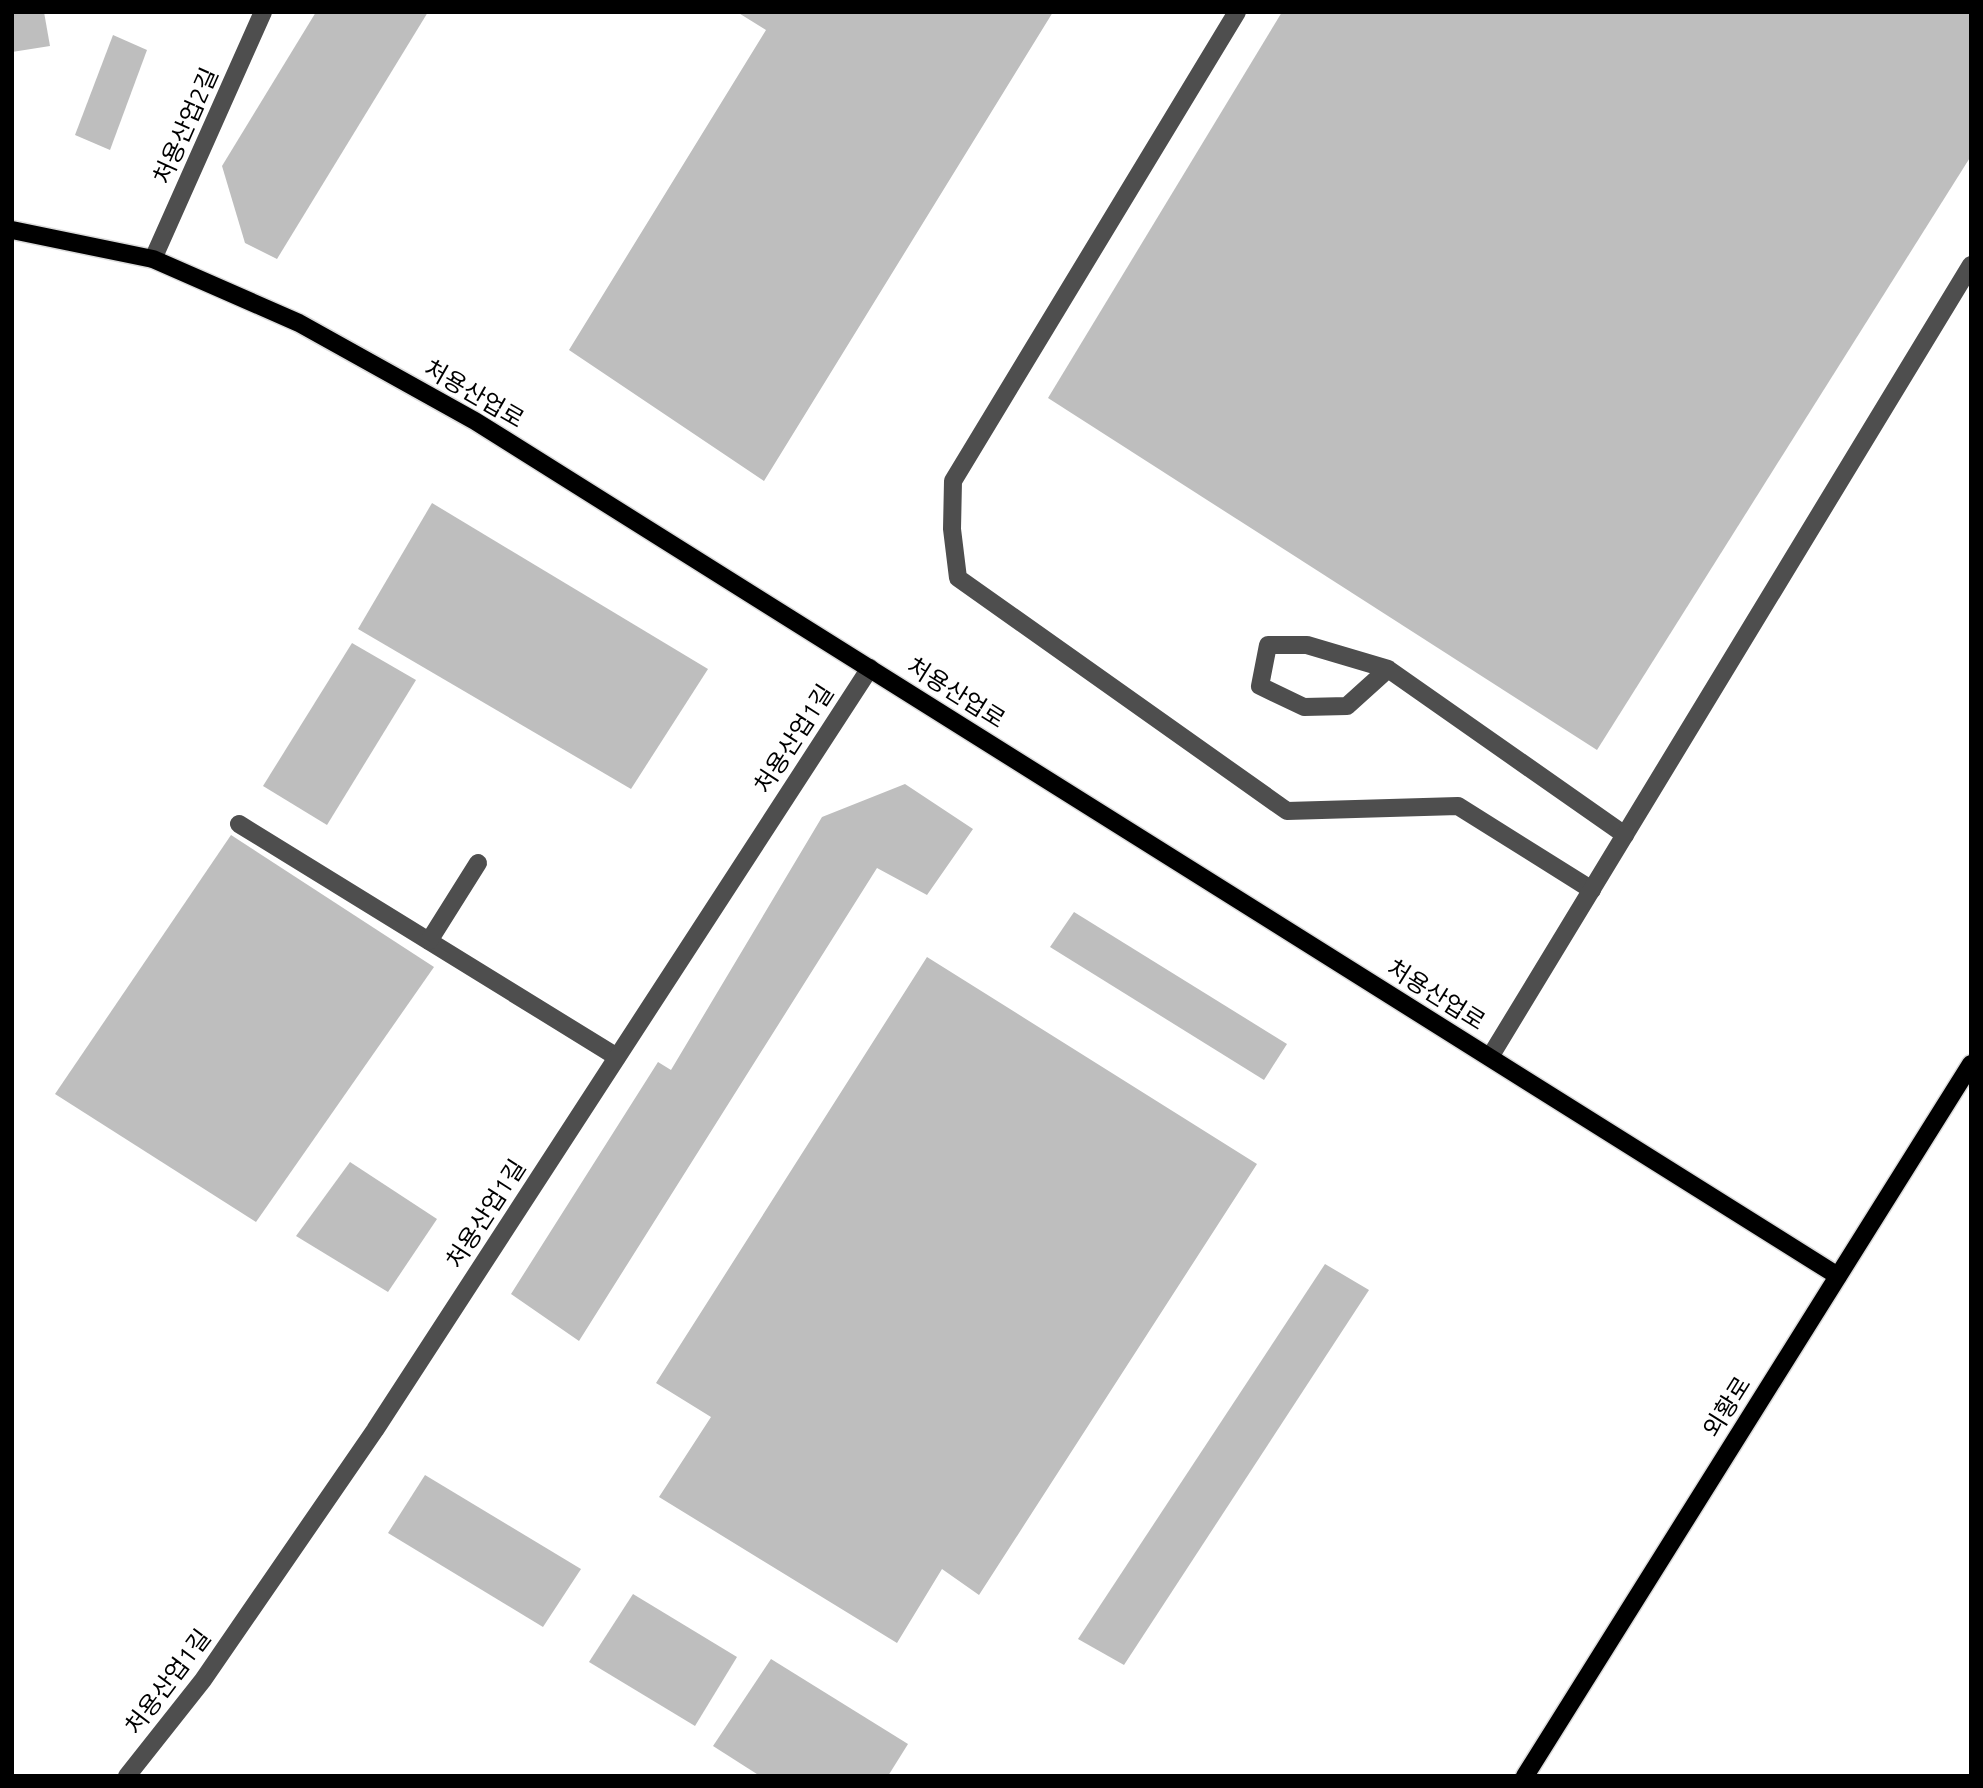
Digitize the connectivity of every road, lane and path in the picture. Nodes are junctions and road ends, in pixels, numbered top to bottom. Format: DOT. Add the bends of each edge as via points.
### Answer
graph roads {
  1 [pos="1237,12"];
  2 [pos="260,13"];
  3 [pos="12,230"];
  4 [pos="153,259"];
  5 [pos="1971,265"];
  6 [pos="870,668"];
  7 [pos="1388,669"];
  8 [pos="239,824"];
  9 [pos="1625,835"];
  10 [pos="478,863"];
  11 [pos="1591,890"];
  12 [pos="429,941"];
  13 [pos="617,1057"];
  14 [pos="1490,1057"];
  15 [pos="1971,1064"];
  16 [pos="1838,1276"];
  17 [pos="127,1776"];
  18 [pos="1525,1776"];
  1 -- 11 [label="street" via="953,481 958,578 1287,811 1458,806"];
  2 -- 4 [label="street, 처용산업2길"];
  3 -- 4 [label="main road, 처용산업로"];
  4 -- 6 [label="main road, 처용산업로" via="299,323 475,421"];
  5 -- 9 [label="street"];
  6 -- 13 [label="street, 처용산업1길"];
  6 -- 14 [label="main road, 처용산업로"];
  7 -- 7 [label="street" via="1346,706 1304,707 1260,686 1268,645 1307,646"];
  7 -- 9 [label="street"];
  8 -- 12 [label="street"];
  9 -- 11 [label="street"];
  10 -- 12 [label="street"];
  11 -- 14 [label="street"];
  12 -- 13 [label="street"];
  13 -- 17 [label="street, 처용산업1길" via="367,1441 203,1680"];
  14 -- 16 [label="main road, 처용산업로"];
  15 -- 16 [label="main road, 외황로"];
  16 -- 18 [label="main road, 외황로"];
}
